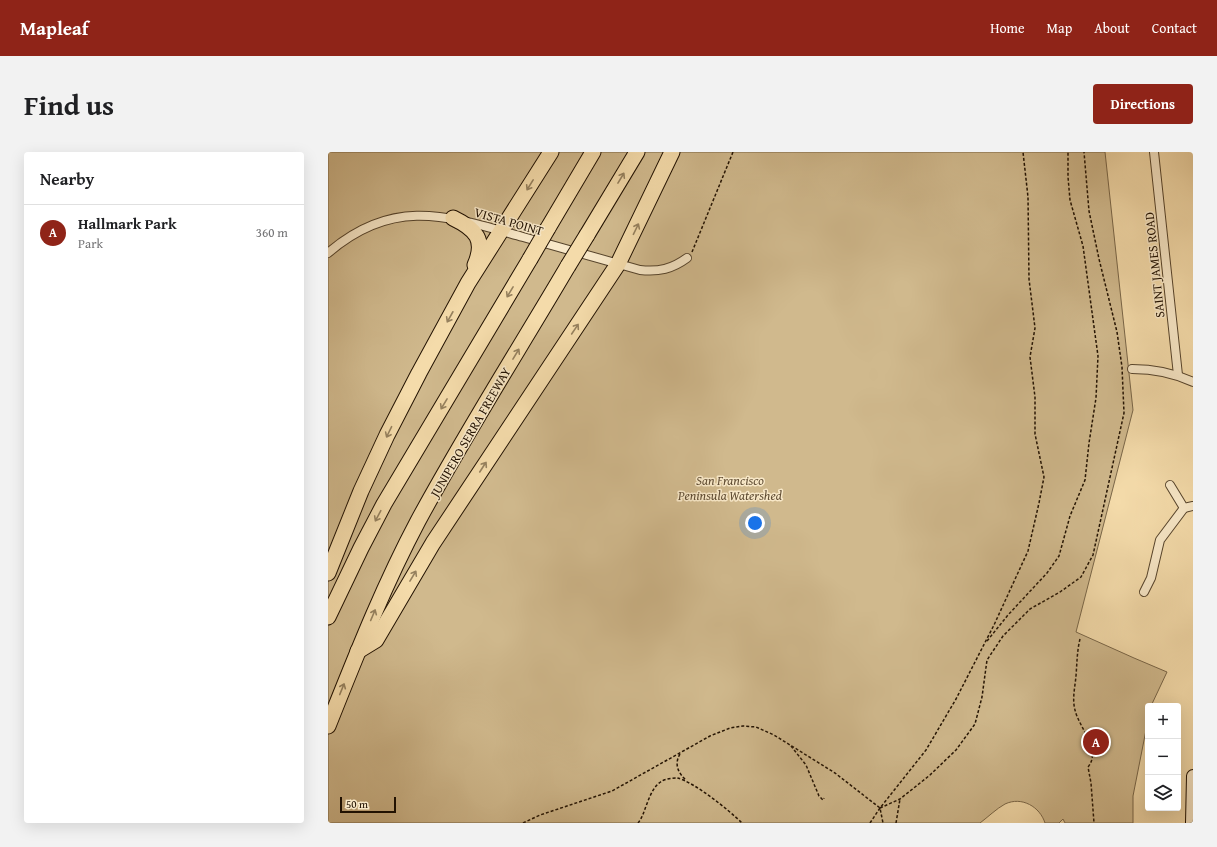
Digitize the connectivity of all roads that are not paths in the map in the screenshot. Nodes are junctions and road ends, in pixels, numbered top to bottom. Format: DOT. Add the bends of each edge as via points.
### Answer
graph roads {
  1 [pos="551,152"];
  2 [pos="592,152"];
  3 [pos="636,152"];
  4 [pos="672,152"];
  5 [pos="1154,152"];
  6 [pos="453,218"];
  7 [pos="501,231"];
  8 [pos="328,253"];
  9 [pos="687,258"];
  10 [pos="618,264"];
  11 [pos="468,283"];
  12 [pos="1132,369"];
  13 [pos="1178,375"];
  14 [pos="1193,382"];
  15 [pos="1170,485"];
  16 [pos="1193,506"];
  17 [pos="1184,508"];
  18 [pos="328,573"];
  19 [pos="1144,592"];
  20 [pos="328,617"];
  21 [pos="358,651"];
  22 [pos="328,726"];
  23 [pos="1193,776"];
  24 [pos="1192,823"];
  1 -- 7 [label="highway, one-way"];
  2 -- 20 [label="highway, one-way, bridge" via="384,504"];
  21 -- 3 [label="highway, JUNIPERO SERRA FREEWAY, one-way, bridge" via="418,522"];
  10 -- 4 [label="highway, one-way"];
  5 -- 13 [label="street, SAINT JAMES ROAD"];
  6 -- 7 [label="street, VISTA POINT"];
  6 -- 8 [label="street, VISTA POINT" via="421,215 384,221 359,231"];
  6 -- 11 [label="highway" via="466,224 480,245 479,256"];
  7 -- 10 [label="street, VISTA POINT"];
  7 -- 11 [label="highway"];
  9 -- 10 [label="street, VISTA POINT" via="678,265 660,271 640,270"];
  21 -- 10 [label="highway, one-way" via="376,640 441,532"];
  11 -- 18 [label="highway, one-way" via="387,435"];
  12 -- 13 [label="street"];
  13 -- 14 [label="street"];
  15 -- 17 [label="street"];
  16 -- 17 [label="street"];
  17 -- 19 [label="street" via="1160,540 1151,578"];
  22 -- 21 [label="highway, JUNIPERO SERRA FREEWAY, one-way"];
  23 -- 24 [label="street"];
}
